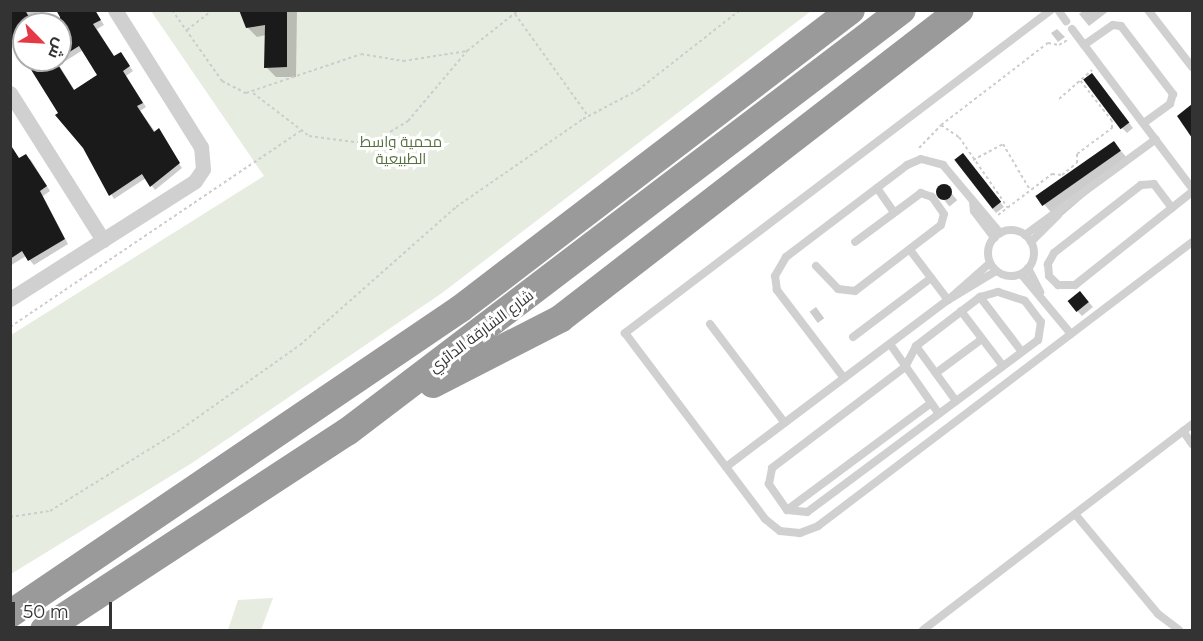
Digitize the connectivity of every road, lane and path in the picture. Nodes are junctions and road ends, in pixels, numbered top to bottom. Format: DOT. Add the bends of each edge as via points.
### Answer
graph roads {
  1 [pos="115,10"];
  2 [pos="172,10"];
  3 [pos="213,10"];
  4 [pos="519,10"];
  5 [pos="740,10"];
  6 [pos="851,10"];
  7 [pos="902,10"];
  8 [pos="960,10"];
  9 [pos="1051,10"];
  10 [pos="1058,10"];
  11 [pos="1148,10"];
  12 [pos="515,14"];
  13 [pos="1066,21"];
  14 [pos="186,30"];
  15 [pos="1074,31"];
  16 [pos="1084,45"];
  17 [pos="467,51"];
  18 [pos="1098,64"];
  19 [pos="1192,67"];
  20 [pos="1080,80"];
  21 [pos="10,93"];
  22 [pos="253,93"];
  23 [pos="1059,99"];
  24 [pos="588,116"];
  25 [pos="1144,123"];
  26 [pos="941,125"];
  27 [pos="301,131"];
  28 [pos="1156,139"];
  29 [pos="973,160"];
  30 [pos="914,161"];
  31 [pos="877,188"];
  32 [pos="1192,188"];
  33 [pos="1031,190"];
  34 [pos="1192,192"];
  35 [pos="973,202"];
  36 [pos="1008,208"];
  37 [pos="1172,208"];
  38 [pos="894,212"];
  39 [pos="990,220"];
  40 [pos="997,235"];
  41 [pos="1028,239"];
  42 [pos="103,240"];
  43 [pos="855,242"];
  44 [pos="1192,242"];
  45 [pos="910,250"];
  46 [pos="990,263"];
  47 [pos="816,266"];
  48 [pos="1028,268"];
  49 [pos="996,271"];
  50 [pos="1021,274"];
  51 [pos="931,278"];
  52 [pos="1040,292"];
  53 [pos="980,297"];
  54 [pos="10,299"];
  55 [pos="948,300"];
  56 [pos="961,311"];
  57 [pos="710,324"];
  58 [pos="10,327"];
  59 [pos="1071,334"];
  60 [pos="853,337"];
  61 [pos="982,339"];
  62 [pos="890,344"];
  63 [pos="916,346"];
  64 [pos="1022,352"];
  65 [pos="1003,366"];
  66 [pos="905,367"];
  67 [pos="936,373"];
  68 [pos="844,378"];
  69 [pos="977,386"];
  70 [pos="400,393"];
  71 [pos="986,399"];
  72 [pos="956,401"];
  73 [pos="931,403"];
  74 [pos="939,414"];
  75 [pos="785,423"];
  76 [pos="1192,424"];
  77 [pos="1183,431"];
  78 [pos="1192,444"];
  79 [pos="726,467"];
  80 [pos="787,510"];
  81 [pos="1075,514"];
  82 [pos="10,517"];
  83 [pos="100,554"];
  84 [pos="10,598"];
  85 [pos="10,614"];
  86 [pos="44,630"];
  87 [pos="923,630"];
  88 [pos="1179,630"];
  1 -- 42 [label="street" via="201,147 205,161 195,181"];
  2 -- 14 [label="path"];
  3 -- 14 [label="path"];
  4 -- 12 [label="path"];
  5 -- 24 [label="path" via="638,90"];
  6 -- 83 [label="highway, شارع الشارقة الدائري" via="460,309"];
  7 -- 70 [label="highway, شارع الشارقة الدائري"];
  8 -- 70 [label="highway" via="560,319 439,382"];
  9 -- 79 [label="lane" via="625,333"];
  10 -- 13 [label="lane"];
  11 -- 19 [label="lane"];
  12 -- 17 [label="path"];
  12 -- 24 [label="path"];
  14 -- 22 [label="path" via="222,81 233,89"];
  15 -- 16 [label="lane"];
  15 -- 26 [label="path" via="1059,45 1048,43"];
  16 -- 18 [label="lane"];
  16 -- 25 [label="lane" via="1113,26 1123,28 1174,96 1170,104"];
  17 -- 22 [label="path" via="403,61 361,54"];
  17 -- 27 [label="path" via="408,121 388,135 362,143 317,138"];
  18 -- 20 [label="path"];
  18 -- 25 [label="lane"];
  20 -- 23 [label="path"];
  20 -- 33 [label="path" via="1113,125 1077,153 1077,163 1062,175 1052,174"];
  21 -- 42 [label="street"];
  22 -- 27 [label="path"];
  24 -- 82 [label="path" via="456,207 300,345 177,432 51,511"];
  25 -- 28 [label="lane"];
  26 -- 29 [label="path" via="959,137"];
  26 -- 30 [label="path" via="922,142"];
  27 -- 58 [label="path"];
  28 -- 32 [label="lane"];
  28 -- 41 [label="lane"];
  29 -- 33 [label="path" via="1003,144"];
  29 -- 36 [label="path"];
  30 -- 31 [label="lane"];
  30 -- 35 [label="lane" via="929,159 943,165"];
  31 -- 38 [label="lane"];
  31 -- 68 [label="lane" via="786,257 775,276 781,297"];
  33 -- 36 [label="path"];
  34 -- 37 [label="lane"];
  35 -- 39 [label="lane"];
  35 -- 40 [label="lane" via="974,211"];
  36 -- 39 [label="path"];
  37 -- 37 [label="lane" via="1075,285 1058,285 1049,276 1048,264 1054,253 1141,184 1154,184"];
  38 -- 43 [label="lane"];
  38 -- 45 [label="lane" via="925,193 944,214 941,225"];
  39 -- 40 [label="lane"];
  40 -- 41 [label="lane" via="1013,230"];
  40 -- 46 [label="lane" via="988,250"];
  41 -- 48 [label="lane" via="1034,255"];
  42 -- 54 [label="street"];
  44 -- 59 [label="lane"];
  45 -- 47 [label="lane" via="849,292 833,286"];
  45 -- 51 [label="lane"];
  46 -- 49 [label="lane"];
  46 -- 55 [label="lane"];
  48 -- 50 [label="lane"];
  48 -- 52 [label="lane"];
  49 -- 50 [label="lane" via="1008,276"];
  49 -- 55 [label="lane"];
  50 -- 52 [label="lane"];
  51 -- 55 [label="lane"];
  51 -- 60 [label="lane"];
  52 -- 59 [label="lane"];
  53 -- 56 [label="lane"];
  53 -- 64 [label="lane"];
  53 -- 64 [label="lane" via="998,292 1025,301 1043,330 1038,340"];
  55 -- 62 [label="lane"];
  56 -- 61 [label="lane"];
  56 -- 63 [label="lane"];
  57 -- 75 [label="lane"];
  59 -- 71 [label="lane"];
  61 -- 65 [label="lane"];
  61 -- 67 [label="lane"];
  62 -- 66 [label="lane"];
  62 -- 68 [label="lane"];
  63 -- 66 [label="lane"];
  63 -- 67 [label="lane"];
  64 -- 65 [label="lane"];
  65 -- 69 [label="lane"];
  66 -- 73 [label="lane"];
  66 -- 80 [label="lane" via="769,471 769,484"];
  67 -- 72 [label="lane"];
  68 -- 75 [label="lane"];
  69 -- 71 [label="lane"];
  69 -- 72 [label="lane"];
  70 -- 86 [label="highway, شارع الشارقة الدائري" via="249,499"];
  71 -- 79 [label="lane" via="810,531 790,533 772,526"];
  72 -- 74 [label="lane"];
  73 -- 74 [label="lane"];
  73 -- 80 [label="lane"];
  74 -- 80 [label="lane" via="807,512"];
  75 -- 79 [label="lane"];
  76 -- 77 [label="lane"];
  77 -- 78 [label="lane"];
  77 -- 81 [label="lane"];
  81 -- 87 [label="lane"];
  81 -- 88 [label="lane" via="1158,614"];
  83 -- 84 [label="street"];
  83 -- 85 [label="highway, شارع الشارقة الدائري"];
}
